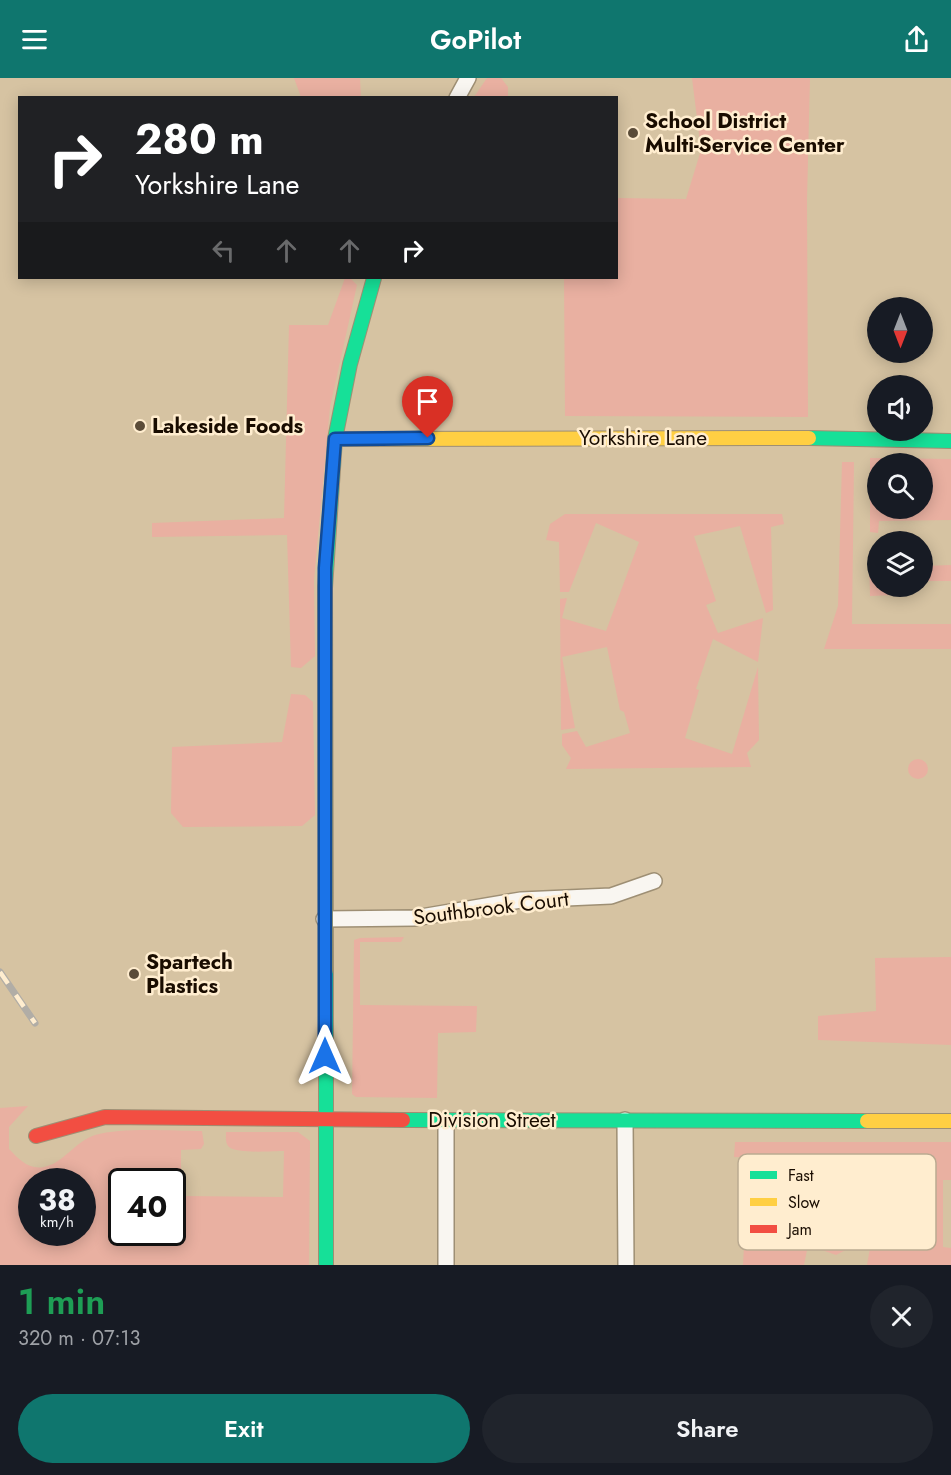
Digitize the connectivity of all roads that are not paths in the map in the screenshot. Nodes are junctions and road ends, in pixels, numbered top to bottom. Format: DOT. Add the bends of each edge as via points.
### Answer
graph roads {
  1 [pos="468,78"];
  2 [pos="458,96"];
  3 [pos="374,279"];
  4 [pos="335,439"];
  5 [pos="951,441"];
  6 [pos="654,881"];
  7 [pos="324,919"];
  8 [pos="326,1120"];
  9 [pos="447,1120"];
  10 [pos="626,1120"];
  11 [pos="951,1121"];
  12 [pos="36,1136"];
  13 [pos="326,1265"];
  14 [pos="446,1265"];
  15 [pos="626,1265"];
  1 -- 2 [label="street"];
  3 -- 4 [label="street" via="350,364"];
  4 -- 5 [label="street, Yorkshire Lane"];
  4 -- 7 [label="street" via="325,568"];
  6 -- 7 [label="street, Southbrook Court" via="611,896 521,900 415,918"];
  7 -- 8 [label="street"];
  8 -- 9 [label="street, Division Street"];
  8 -- 12 [label="street, Division Street" via="105,1117"];
  8 -- 13 [label="street"];
  9 -- 10 [label="street, Division Street"];
  9 -- 14 [label="street"];
  10 -- 11 [label="street, Division Street"];
  10 -- 15 [label="street"];
}
